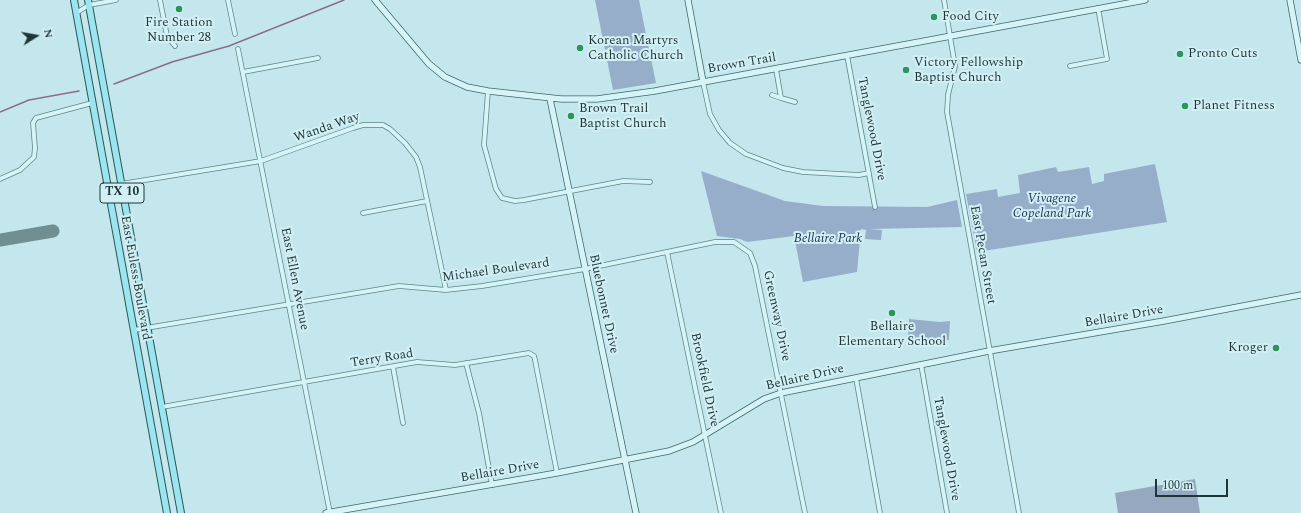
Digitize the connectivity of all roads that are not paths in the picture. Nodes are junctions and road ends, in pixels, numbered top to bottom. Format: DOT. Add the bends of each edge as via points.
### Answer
graph roads {
  1 [pos="74,0"];
  2 [pos="116,0"];
  3 [pos="160,0"];
  4 [pos="228,0"];
  5 [pos="375,0"];
  6 [pos="688,0"];
  7 [pos="944,0"];
  8 [pos="1145,0"];
  9 [pos="1290,0"];
  10 [pos="88,3"];
  11 [pos="1098,8"];
  12 [pos="76,13"];
  13 [pos="1299,33"];
  14 [pos="235,34"];
  15 [pos="951,36"];
  16 [pos="175,46"];
  17 [pos="238,50"];
  18 [pos="847,55"];
  19 [pos="318,58"];
  20 [pos="1301,60"];
  21 [pos="1070,66"];
  22 [pos="776,69"];
  23 [pos="243,72"];
  24 [pos="703,82"];
  25 [pos="488,91"];
  26 [pos="772,95"];
  27 [pos="781,98"];
  28 [pos="550,99"];
  29 [pos="795,102"];
  30 [pos="92,103"];
  31 [pos="261,161"];
  32 [pos="869,173"];
  33 [pos="0,179"];
  34 [pos="650,182"];
  35 [pos="121,184"];
  36 [pos="569,191"];
  37 [pos="427,201"];
  38 [pos="875,207"];
  39 [pos="363,213"];
  40 [pos="741,246"];
  41 [pos="667,252"];
  42 [pos="585,268"];
  43 [pos="446,290"];
  44 [pos="1301,295"];
  45 [pos="289,305"];
  46 [pos="147,328"];
  47 [pos="134,330"];
  48 [pos="989,351"];
  49 [pos="466,363"];
  50 [pos="921,364"];
  51 [pos="393,367"];
  52 [pos="856,378"];
  53 [pos="305,382"];
  54 [pos="781,393"];
  55 [pos="162,407"];
  56 [pos="403,423"];
  57 [pos="705,434"];
  58 [pos="625,460"];
  59 [pos="557,473"];
  60 [pos="492,485"];
  61 [pos="167,513"];
  62 [pos="181,513"];
  63 [pos="328,513"];
  64 [pos="636,513"];
  65 [pos="721,513"];
  66 [pos="805,513"];
  67 [pos="880,513"];
  68 [pos="947,513"];
  69 [pos="1019,513"];
  1 -- 12 [label="main road, East Euless Boulevard / TX 10"];
  2 -- 10 [label="street"];
  3 -- 16 [label="street" via="168,36"];
  4 -- 14 [label="street"];
  5 -- 25 [label="street, Brown Trail" via="439,73 467,87"];
  6 -- 24 [label="street"];
  7 -- 15 [label="street, East Pecan Street"];
  8 -- 11 [label="street, Brown Trail"];
  9 -- 13 [label="street"];
  10 -- 12 [label="street"];
  10 -- 35 [label="main road, East Euless Boulevard / TX 10"];
  11 -- 15 [label="street, Brown Trail"];
  11 -- 21 [label="street" via="1107,59"];
  12 -- 30 [label="main road, East Euless Boulevard / TX 10"];
  13 -- 20 [label="street"];
  15 -- 18 [label="street, Brown Trail"];
  15 -- 48 [label="street, East Pecan Street" via="955,66 947,112"];
  17 -- 23 [label="street, East Ellen Avenue"];
  18 -- 22 [label="street, Brown Trail"];
  18 -- 32 [label="street, Tanglewood Drive"];
  19 -- 23 [label="street"];
  22 -- 24 [label="street, Brown Trail"];
  22 -- 27 [label="street"];
  23 -- 31 [label="street, East Ellen Avenue"];
  24 -- 28 [label="street, Brown Trail" via="619,97"];
  24 -- 32 [label="street" via="710,114 719,130 730,143 746,154 794,170 853,175"];
  25 -- 28 [label="street, Brown Trail"];
  25 -- 36 [label="street" via="484,145 493,181 500,196 515,201"];
  26 -- 27 [label="street"];
  27 -- 29 [label="street"];
  28 -- 36 [label="street, Bluebonnet Drive"];
  30 -- 33 [label="street" via="36,118 33,123 34,158 17,172"];
  30 -- 47 [label="main road, East Euless Boulevard / TX 10"];
  31 -- 35 [label="street, Wanda Way"];
  31 -- 37 [label="street, Wanda Way" via="353,128 378,124 390,129 416,157"];
  31 -- 45 [label="street, East Ellen Avenue"];
  32 -- 38 [label="street, Tanglewood Drive"];
  34 -- 36 [label="street" via="623,181"];
  35 -- 46 [label="main road, East Euless Boulevard / TX 10"];
  36 -- 42 [label="street, Bluebonnet Drive"];
  37 -- 39 [label="street"];
  37 -- 43 [label="street, Wanda Way"];
  40 -- 41 [label="street, Michael Boulevard" via="734,242 722,241"];
  40 -- 54 [label="street, Greenway Drive" via="750,253 755,266"];
  41 -- 42 [label="street, Michael Boulevard"];
  41 -- 57 [label="street, Brookfield Drive"];
  42 -- 43 [label="street, Michael Boulevard"];
  42 -- 58 [label="street, Bluebonnet Drive"];
  43 -- 45 [label="street, Michael Boulevard" via="399,286"];
  44 -- 48 [label="street, Bellaire Drive"];
  45 -- 46 [label="street, Michael Boulevard"];
  45 -- 53 [label="street, East Ellen Avenue"];
  46 -- 47 [label="street, Michael Boulevard"];
  46 -- 55 [label="main road, East Euless Boulevard / TX 10"];
  47 -- 61 [label="main road, East Euless Boulevard / TX 10"];
  48 -- 50 [label="street, Bellaire Drive"];
  48 -- 69 [label="street, East Pecan Street"];
  49 -- 51 [label="street, Terry Road" via="443,365 417,362"];
  49 -- 59 [label="street, Terry Road" via="530,353 534,356"];
  49 -- 60 [label="street" via="479,413"];
  50 -- 52 [label="street, Bellaire Drive"];
  50 -- 68 [label="street, Tanglewood Drive"];
  51 -- 53 [label="street, Terry Road"];
  51 -- 56 [label="street"];
  52 -- 54 [label="street, Bellaire Drive"];
  52 -- 67 [label="street"];
  53 -- 55 [label="street, Terry Road"];
  53 -- 63 [label="street, East Ellen Avenue"];
  54 -- 57 [label="street, Bellaire Drive" via="757,402"];
  54 -- 66 [label="street, Greenway Drive"];
  55 -- 62 [label="main road, East Euless Boulevard / TX 10"];
  57 -- 58 [label="street, Bellaire Drive" via="678,448"];
  57 -- 65 [label="street, Brookfield Drive"];
  58 -- 59 [label="street, Bellaire Drive"];
  58 -- 64 [label="street, Bluebonnet Drive"];
  59 -- 60 [label="street, Bellaire Drive"];
  60 -- 63 [label="street, Bellaire Drive"];
}
